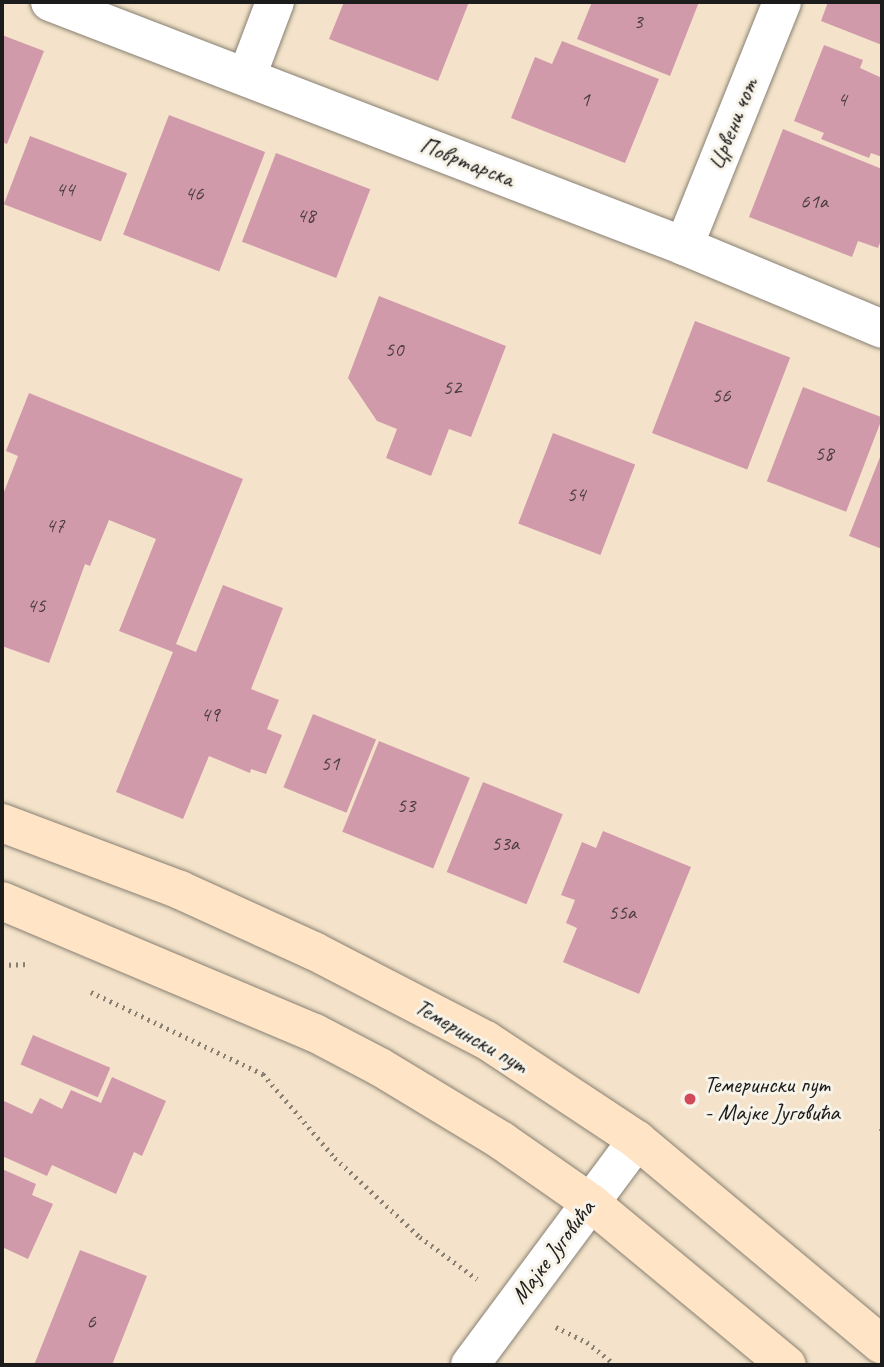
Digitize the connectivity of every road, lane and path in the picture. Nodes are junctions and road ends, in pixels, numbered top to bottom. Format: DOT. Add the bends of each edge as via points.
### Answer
graph roads {
  1 [pos="50,2"];
  2 [pos="275,2"];
  3 [pos="782,2"];
  4 [pos="247,76"];
  5 [pos="684,246"];
  6 [pos="882,328"];
  7 [pos="2,824"];
  8 [pos="2,901"];
  9 [pos="33,964"];
  10 [pos="2,965"];
  11 [pos="81,987"];
  12 [pos="637,1140"];
  13 [pos="591,1203"];
  14 [pos="512,1306"];
  15 [pos="882,1345"];
  16 [pos="470,1365"];
  17 [pos="615,1365"];
  18 [pos="787,1365"];
  1 -- 4 [label="street, Повртарска"];
  2 -- 4 [label="street"];
  3 -- 5 [label="street, Црвени чот"];
  4 -- 5 [label="street, Повртарска"];
  5 -- 6 [label="street, Повртарска"];
  7 -- 12 [label="main road, Темерински пут" via="180,890 314,951 486,1040"];
  8 -- 13 [label="main road" via="326,1039 502,1141"];
  9 -- 10 [label="path"];
  11 -- 14 [label="path" via="263,1074 335,1158 420,1237"];
  12 -- 13 [label="street, Мајке Југовића"];
  12 -- 15 [label="main road, Темерински пут"];
  13 -- 14 [label="street, Мајке Југовића"];
  13 -- 18 [label="main road"];
  14 -- 16 [label="street, Мајке Југовића"];
  14 -- 17 [label="path" via="587,1342"];
}
